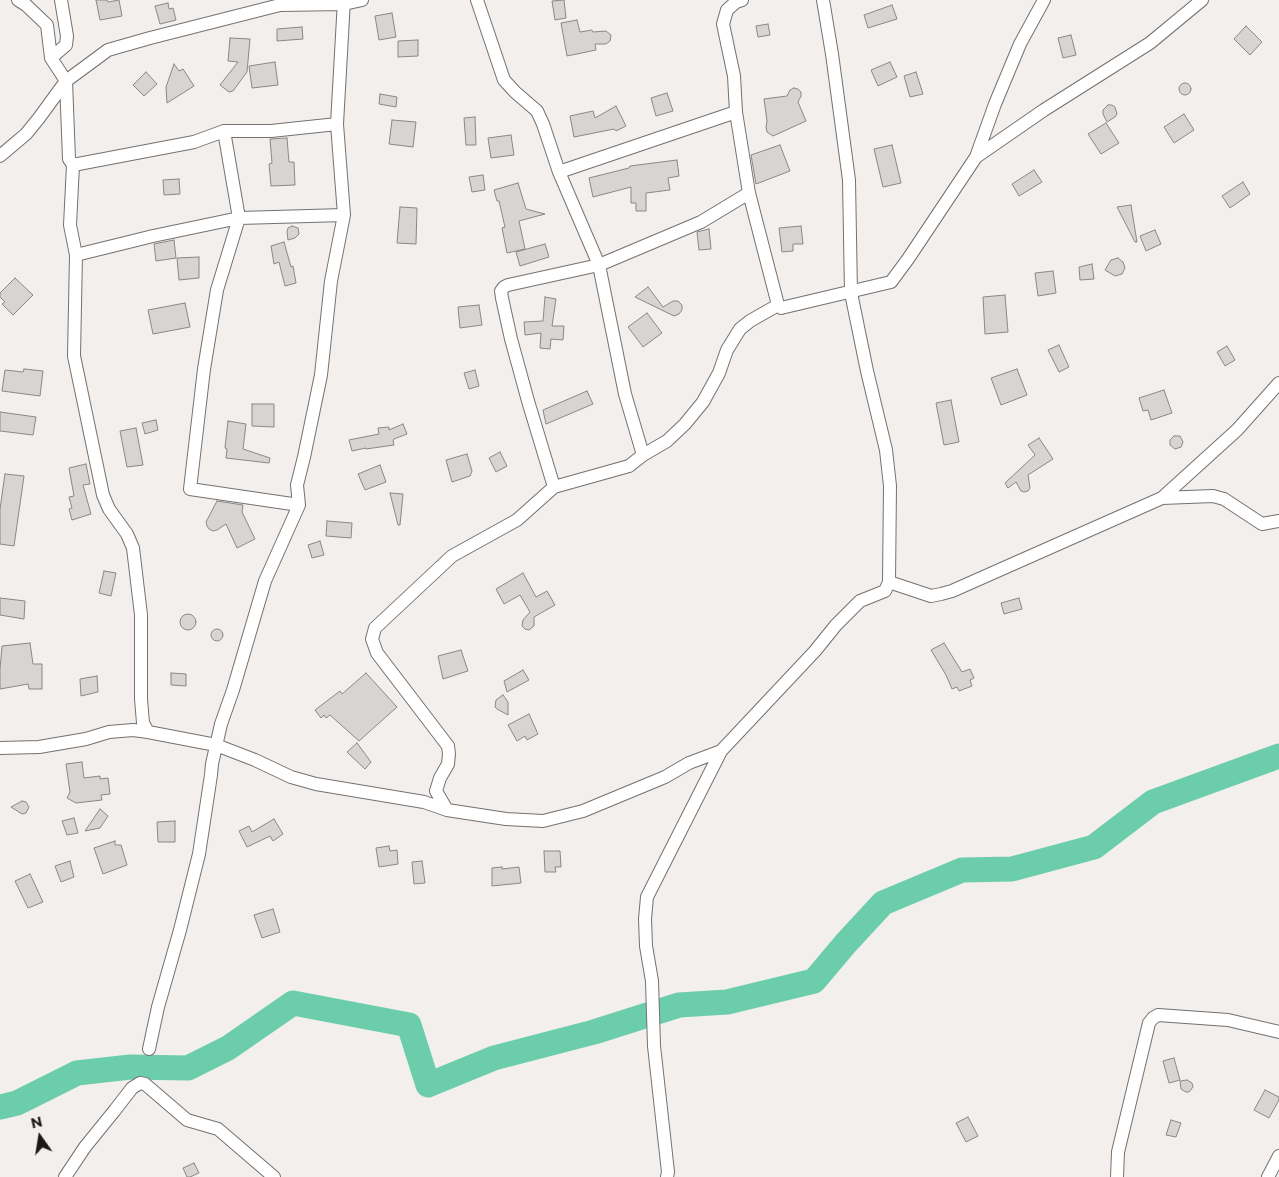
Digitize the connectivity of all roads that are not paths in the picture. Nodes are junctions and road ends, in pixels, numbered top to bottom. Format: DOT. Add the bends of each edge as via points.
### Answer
graph roads {
  1 [pos="18,0"];
  2 [pos="60,0"];
  3 [pos="362,0"];
  4 [pos="477,0"];
  5 [pos="742,0"];
  6 [pos="823,0"];
  7 [pos="1044,0"];
  8 [pos="1202,0"];
  9 [pos="344,2"];
  10 [pos="51,58"];
  11 [pos="66,81"];
  12 [pos="736,112"];
  13 [pos="337,124"];
  14 [pos="224,131"];
  15 [pos="0,156"];
  16 [pos="976,157"];
  17 [pos="73,165"];
  18 [pos="559,172"];
  19 [pos="749,193"];
  20 [pos="344,215"];
  21 [pos="238,218"];
  22 [pos="76,255"];
  23 [pos="598,266"];
  24 [pos="851,292"];
  25 [pos="778,305"];
  26 [pos="1279,383"];
  27 [pos="643,455"];
  28 [pos="554,487"];
  29 [pos="1162,498"];
  30 [pos="299,505"];
  31 [pos="1279,521"];
  32 [pos="889,582"];
  33 [pos="148,732"];
  34 [pos="216,745"];
  35 [pos="0,748"];
  36 [pos="720,751"];
  37 [pos="446,810"];
  38 [pos="1279,1032"];
  39 [pos="149,1049"];
  40 [pos="1279,1156"];
  41 [pos="65,1177"];
  42 [pos="274,1177"];
  43 [pos="667,1177"];
  44 [pos="1117,1177"];
  45 [pos="1268,1177"];
  1 -- 10 [label="street" via="46,25"];
  2 -- 10 [label="street" via="66,45"];
  3 -- 9 [label="street"];
  4 -- 18 [label="street" via="504,80 537,111"];
  5 -- 12 [label="street" via="727,10 723,24 734,76"];
  6 -- 24 [label="street" via="849,180"];
  7 -- 16 [label="street" via="1017,52"];
  8 -- 16 [label="street" via="1150,43"];
  9 -- 11 [label="street" via="280,5 150,38 108,50"];
  9 -- 13 [label="street"];
  10 -- 11 [label="street"];
  11 -- 15 [label="street" via="26,134"];
  11 -- 17 [label="street" via="69,159"];
  12 -- 18 [label="street"];
  12 -- 19 [label="street"];
  13 -- 14 [label="street" via="271,131"];
  13 -- 20 [label="street"];
  14 -- 17 [label="street" via="194,142"];
  14 -- 21 [label="street"];
  16 -- 24 [label="street" via="891,282"];
  17 -- 22 [label="street" via="70,224"];
  18 -- 23 [label="street"];
  19 -- 23 [label="street" via="701,222"];
  19 -- 25 [label="street"];
  20 -- 21 [label="street"];
  20 -- 30 [label="street" via="331,281 321,375 297,484"];
  21 -- 22 [label="street"];
  21 -- 30 [label="street" via="217,290 190,490"];
  22 -- 33 [label="street" via="74,356 103,494 133,548 142,615 143,723"];
  23 -- 27 [label="street" via="625,394"];
  23 -- 28 [label="street" via="508,285 501,291 511,339"];
  24 -- 25 [label="street" via="781,308"];
  24 -- 32 [label="street" via="886,450 890,486"];
  25 -- 27 [label="street" via="740,329 703,402 666,441"];
  26 -- 29 [label="street" via="1216,451"];
  27 -- 28 [label="street" via="629,466"];
  28 -- 37 [label="street" via="517,520 452,556 375,628 372,639 376,653 448,746 448,764 436,791"];
  29 -- 31 [label="street" via="1213,496 1224,499 1262,524"];
  29 -- 32 [label="street" via="941,594 931,596"];
  30 -- 34 [label="street" via="265,581"];
  32 -- 36 [label="street" via="885,591 860,601"];
  33 -- 34 [label="street"];
  33 -- 35 [label="street" via="109,732 86,740 39,747"];
  34 -- 37 [label="street" via="291,777 424,802"];
  34 -- 39 [label="street" via="199,854"];
  36 -- 37 [label="street" via="592,807 543,821"];
  36 -- 43 [label="street" via="647,897 646,946 652,980 654,1046"];
  38 -- 44 [label="street" via="1228,1020 1158,1015 1153,1018 1149,1023 1118,1152"];
  40 -- 45 [label="street"];
  41 -- 42 [label="street" via="132,1088 140,1083 146,1084 187,1120 218,1129"];
}
